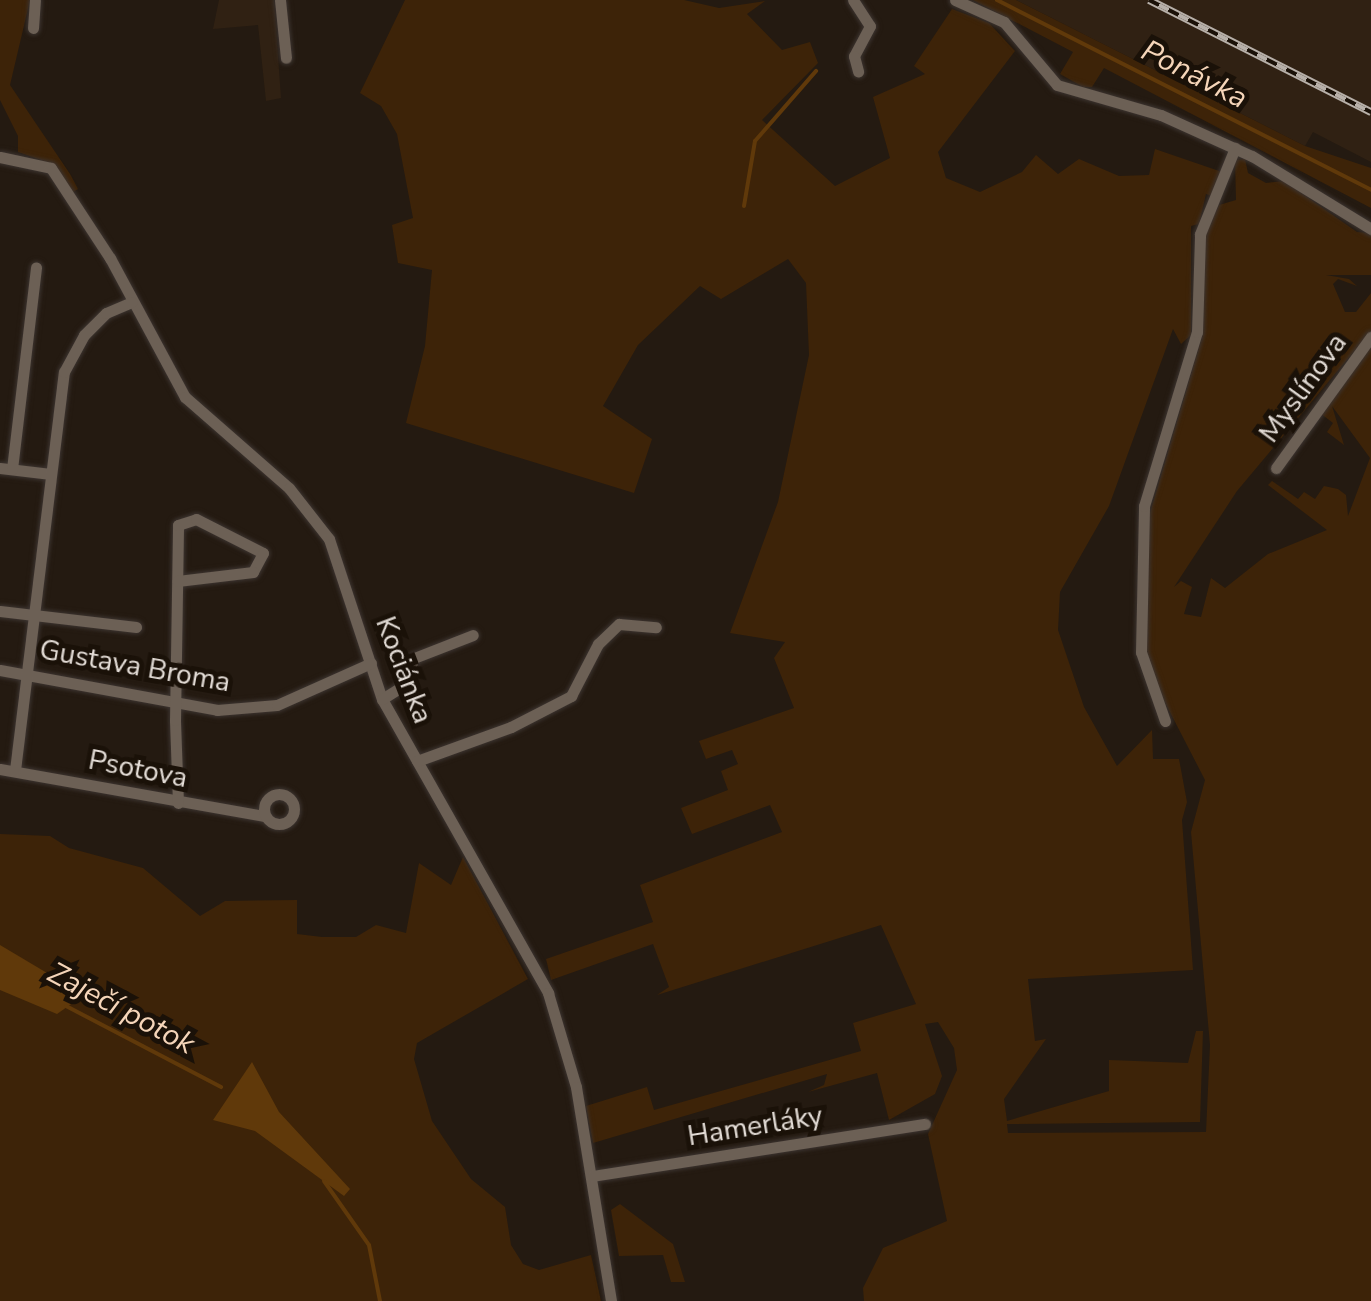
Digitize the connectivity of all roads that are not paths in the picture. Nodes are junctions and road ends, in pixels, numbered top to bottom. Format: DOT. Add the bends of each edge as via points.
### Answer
graph roads {
  1 [pos="35,0"];
  2 [pos="280,0"];
  3 [pos="853,0"];
  4 [pos="955,0"];
  5 [pos="33,28"];
  6 [pos="286,58"];
  7 [pos="858,71"];
  8 [pos="1235,148"];
  9 [pos="0,157"];
  10 [pos="1371,229"];
  11 [pos="36,267"];
  12 [pos="132,302"];
  13 [pos="1371,338"];
  14 [pos="6,468"];
  15 [pos="1276,468"];
  16 [pos="51,474"];
  17 [pos="178,581"];
  18 [pos="0,611"];
  19 [pos="34,615"];
  20 [pos="136,626"];
  21 [pos="656,627"];
  22 [pos="473,635"];
  23 [pos="372,663"];
  24 [pos="0,670"];
  25 [pos="26,672"];
  26 [pos="382,698"];
  27 [pos="178,703"];
  28 [pos="1165,721"];
  29 [pos="417,761"];
  30 [pos="0,770"];
  31 [pos="15,770"];
  32 [pos="178,803"];
  33 [pos="265,816"];
  34 [pos="925,1124"];
  35 [pos="592,1176"];
  36 [pos="610,1301"];
  1 -- 5 [label="street"];
  2 -- 6 [label="street"];
  3 -- 7 [label="street" via="870,26 850,59"];
  4 -- 8 [label="street" via="1004,22 1057,85 1161,116"];
  8 -- 10 [label="street"];
  8 -- 28 [label="street" via="1200,234 1197,332 1144,506 1141,652"];
  9 -- 12 [label="street, Kociánka" via="51,168"];
  11 -- 14 [label="street"];
  12 -- 16 [label="street" via="106,313 72,354"];
  12 -- 23 [label="street, Kociánka" via="185,397 311,511 343,571"];
  13 -- 15 [label="street, Myslínova"];
  14 -- 16 [label="street"];
  16 -- 19 [label="street"];
  17 -- 17 [label="street" via="177,530 190,518 263,553 254,572"];
  17 -- 27 [label="street"];
  18 -- 19 [label="street"];
  19 -- 20 [label="street"];
  19 -- 25 [label="street"];
  21 -- 29 [label="street" via="619,624 598,644 571,696"];
  22 -- 26 [label="street" via="414,658 401,687"];
  23 -- 26 [label="street, Kociánka"];
  23 -- 27 [label="street, Gustava Broma" via="267,707"];
  24 -- 25 [label="street, Gustava Broma"];
  25 -- 27 [label="street, Gustava Broma"];
  25 -- 31 [label="street"];
  26 -- 29 [label="street, Kociánka"];
  27 -- 32 [label="street"];
  29 -- 35 [label="street, Kociánka" via="537,966 563,1039"];
  30 -- 31 [label="street, Psotova"];
  31 -- 32 [label="street, Psotova"];
  32 -- 33 [label="street, Psotova"];
  34 -- 35 [label="street, Hamerláky"];
  35 -- 36 [label="street, Kociánka"];
}
